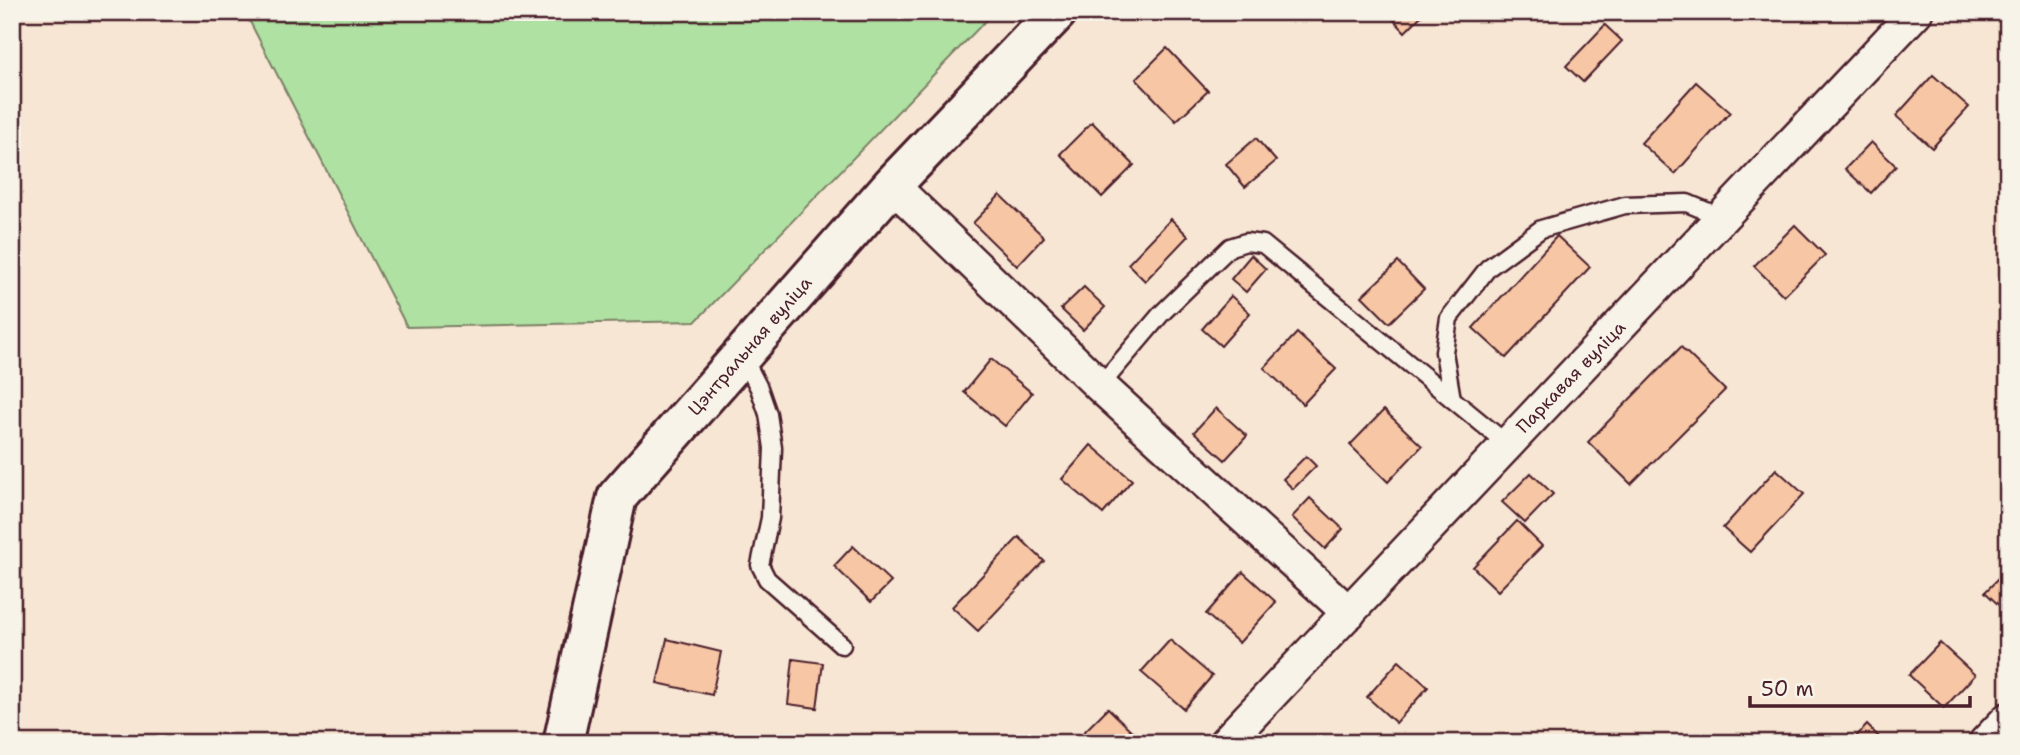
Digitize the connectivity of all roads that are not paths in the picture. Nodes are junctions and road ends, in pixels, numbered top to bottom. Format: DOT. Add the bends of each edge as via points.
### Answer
graph roads {
  1 [pos="1057,12"];
  2 [pos="1916,12"];
  3 [pos="892,185"];
  4 [pos="1723,218"];
  5 [pos="742,355"];
  6 [pos="1100,386"];
  7 [pos="1452,399"];
  8 [pos="1507,444"];
  9 [pos="1349,613"];
  10 [pos="842,645"];
  11 [pos="2008,719"];
  12 [pos="563,743"];
  13 [pos="1225,743"];
  14 [pos="1985,743"];
  1 -- 3 [label="street, Цэнтральная вуліца"];
  2 -- 4 [label="street, Паркавая вуліца"];
  3 -- 5 [label="street, Цэнтральная вуліца"];
  3 -- 6 [label="street"];
  4 -- 7 [label="lane" via="1687,203 1625,205 1541,229 1488,268 1449,318 1444,352"];
  4 -- 8 [label="street, Паркавая вуліца"];
  5 -- 10 [label="lane" via="768,414 773,447 769,518 760,565 767,579"];
  5 -- 12 [label="street, Цэнтральная вуліца" via="617,497"];
  6 -- 7 [label="lane" via="1161,314 1230,247 1246,242 1263,244"];
  6 -- 9 [label="street"];
  7 -- 8 [label="lane"];
  8 -- 9 [label="street, Паркавая вуліца"];
  9 -- 13 [label="street, Паркавая вуліца"];
  11 -- 14 [label="street"];
}
